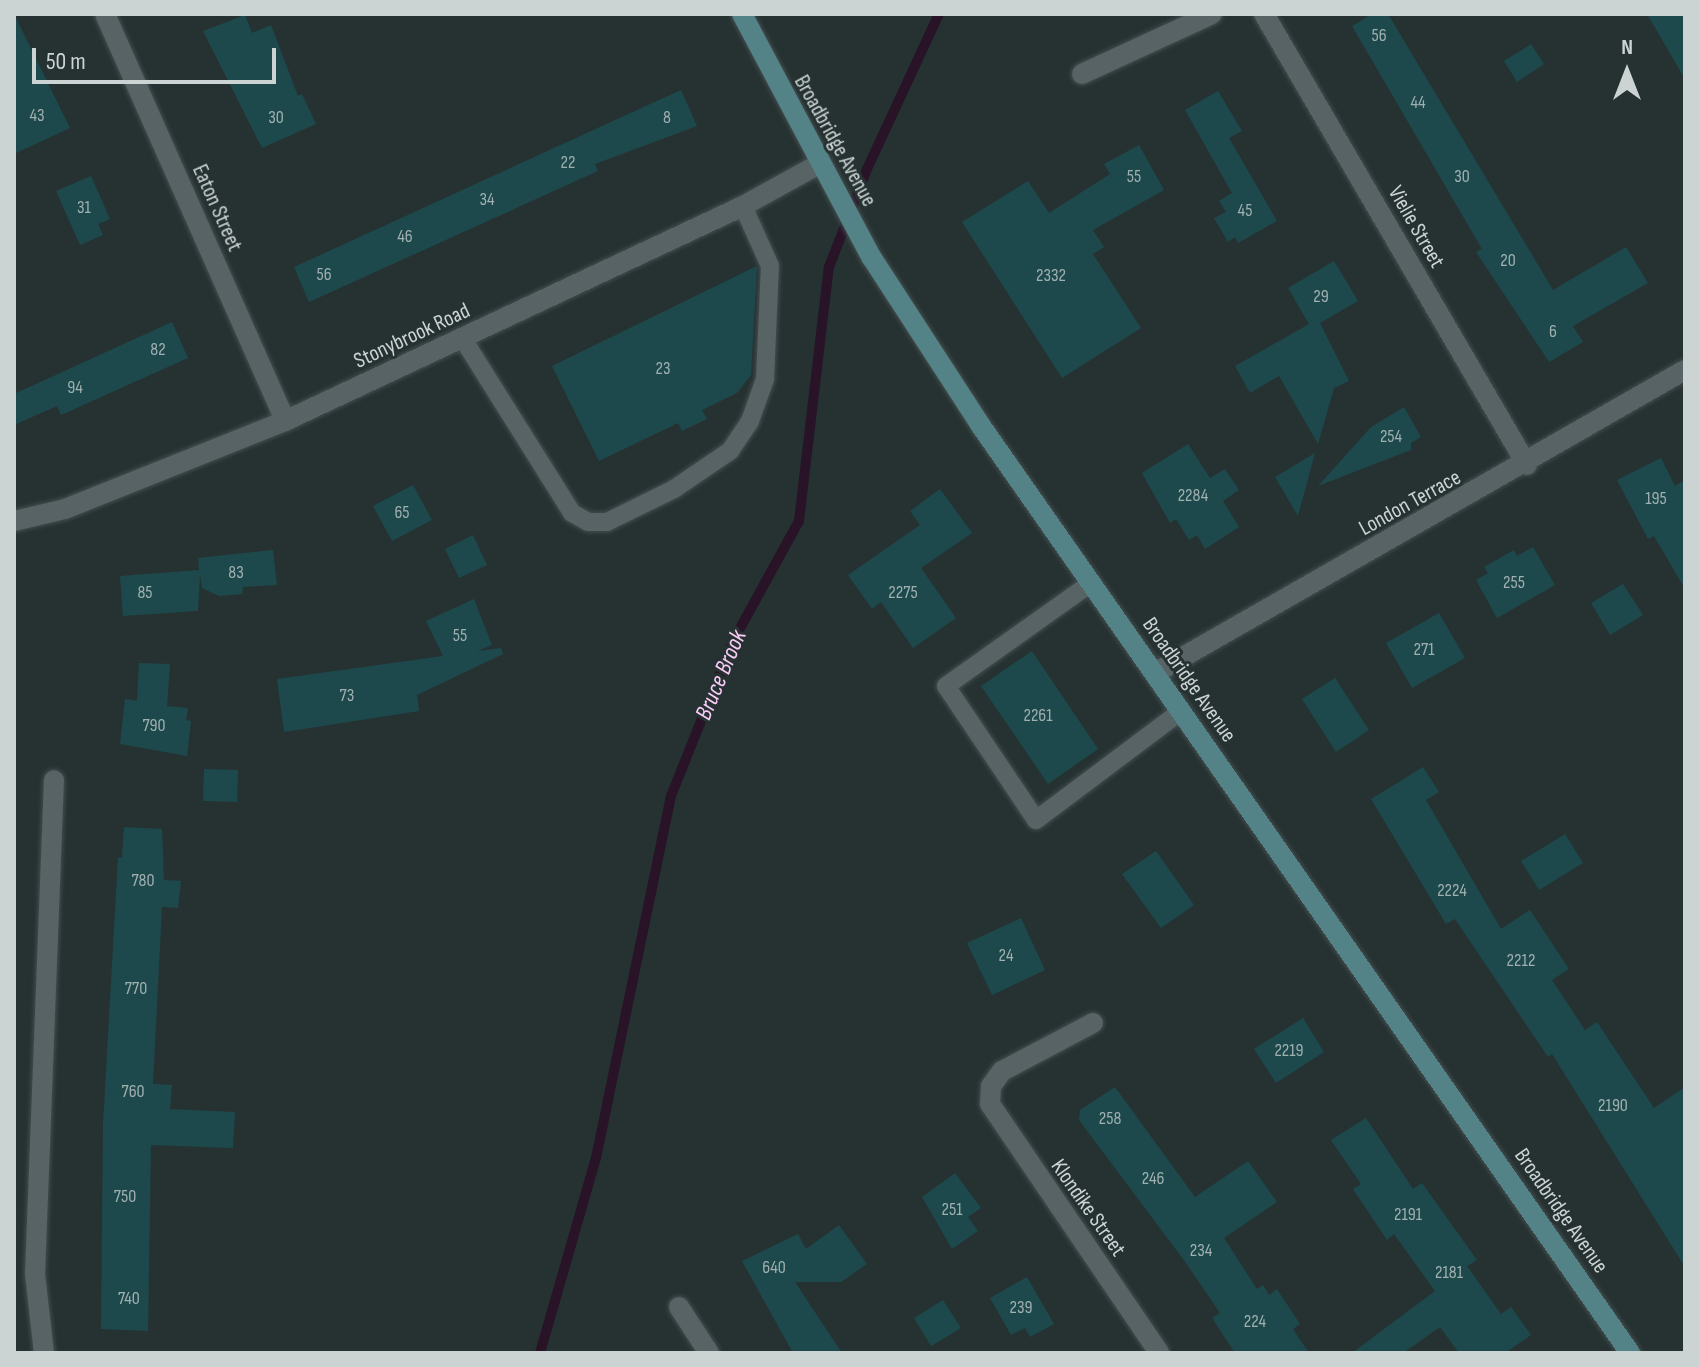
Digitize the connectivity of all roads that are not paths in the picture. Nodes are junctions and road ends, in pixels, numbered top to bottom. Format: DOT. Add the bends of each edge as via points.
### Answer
graph roads {
  1 [pos="105,14"];
  2 [pos="742,14"];
  3 [pos="1212,14"];
  4 [pos="1264,14"];
  5 [pos="1082,74"];
  6 [pos="819,164"];
  7 [pos="743,206"];
  8 [pos="463,339"];
  9 [pos="1684,371"];
  10 [pos="285,421"];
  11 [pos="1527,465"];
  12 [pos="14,521"];
  13 [pos="1091,583"];
  14 [pos="1155,673"];
  15 [pos="1181,711"];
  16 [pos="54,780"];
  17 [pos="1093,1023"];
  18 [pos="679,1307"];
  19 [pos="44,1353"];
  20 [pos="709,1353"];
  21 [pos="1159,1353"];
  22 [pos="1630,1353"];
  1 -- 10 [label="street, Eaton Street"];
  2 -- 6 [label="main road, Broadbridge Avenue"];
  3 -- 5 [label="street"];
  4 -- 11 [label="street, Vielie Street"];
  6 -- 7 [label="street, Stonybrook Road"];
  6 -- 13 [label="main road, Broadbridge Avenue" via="872,258"];
  7 -- 8 [label="street, Stonybrook Road"];
  7 -- 8 [label="lane" via="770,266 765,379 750,421 730,451 674,489 607,522 588,522 572,513"];
  8 -- 10 [label="street, Stonybrook Road"];
  9 -- 11 [label="street, London Terrace"];
  10 -- 12 [label="street, Stonybrook Road" via="65,509"];
  11 -- 14 [label="street, London Terrace"];
  13 -- 14 [label="main road, Broadbridge Avenue"];
  13 -- 15 [label="lane" via="946,686 1036,820"];
  14 -- 15 [label="main road, Broadbridge Avenue"];
  15 -- 22 [label="main road, Broadbridge Avenue"];
  16 -- 19 [label="street" via="35,1274"];
  17 -- 21 [label="street, Klondike Street" via="1002,1071 991,1086 994,1113"];
  18 -- 20 [label="street"];
}
